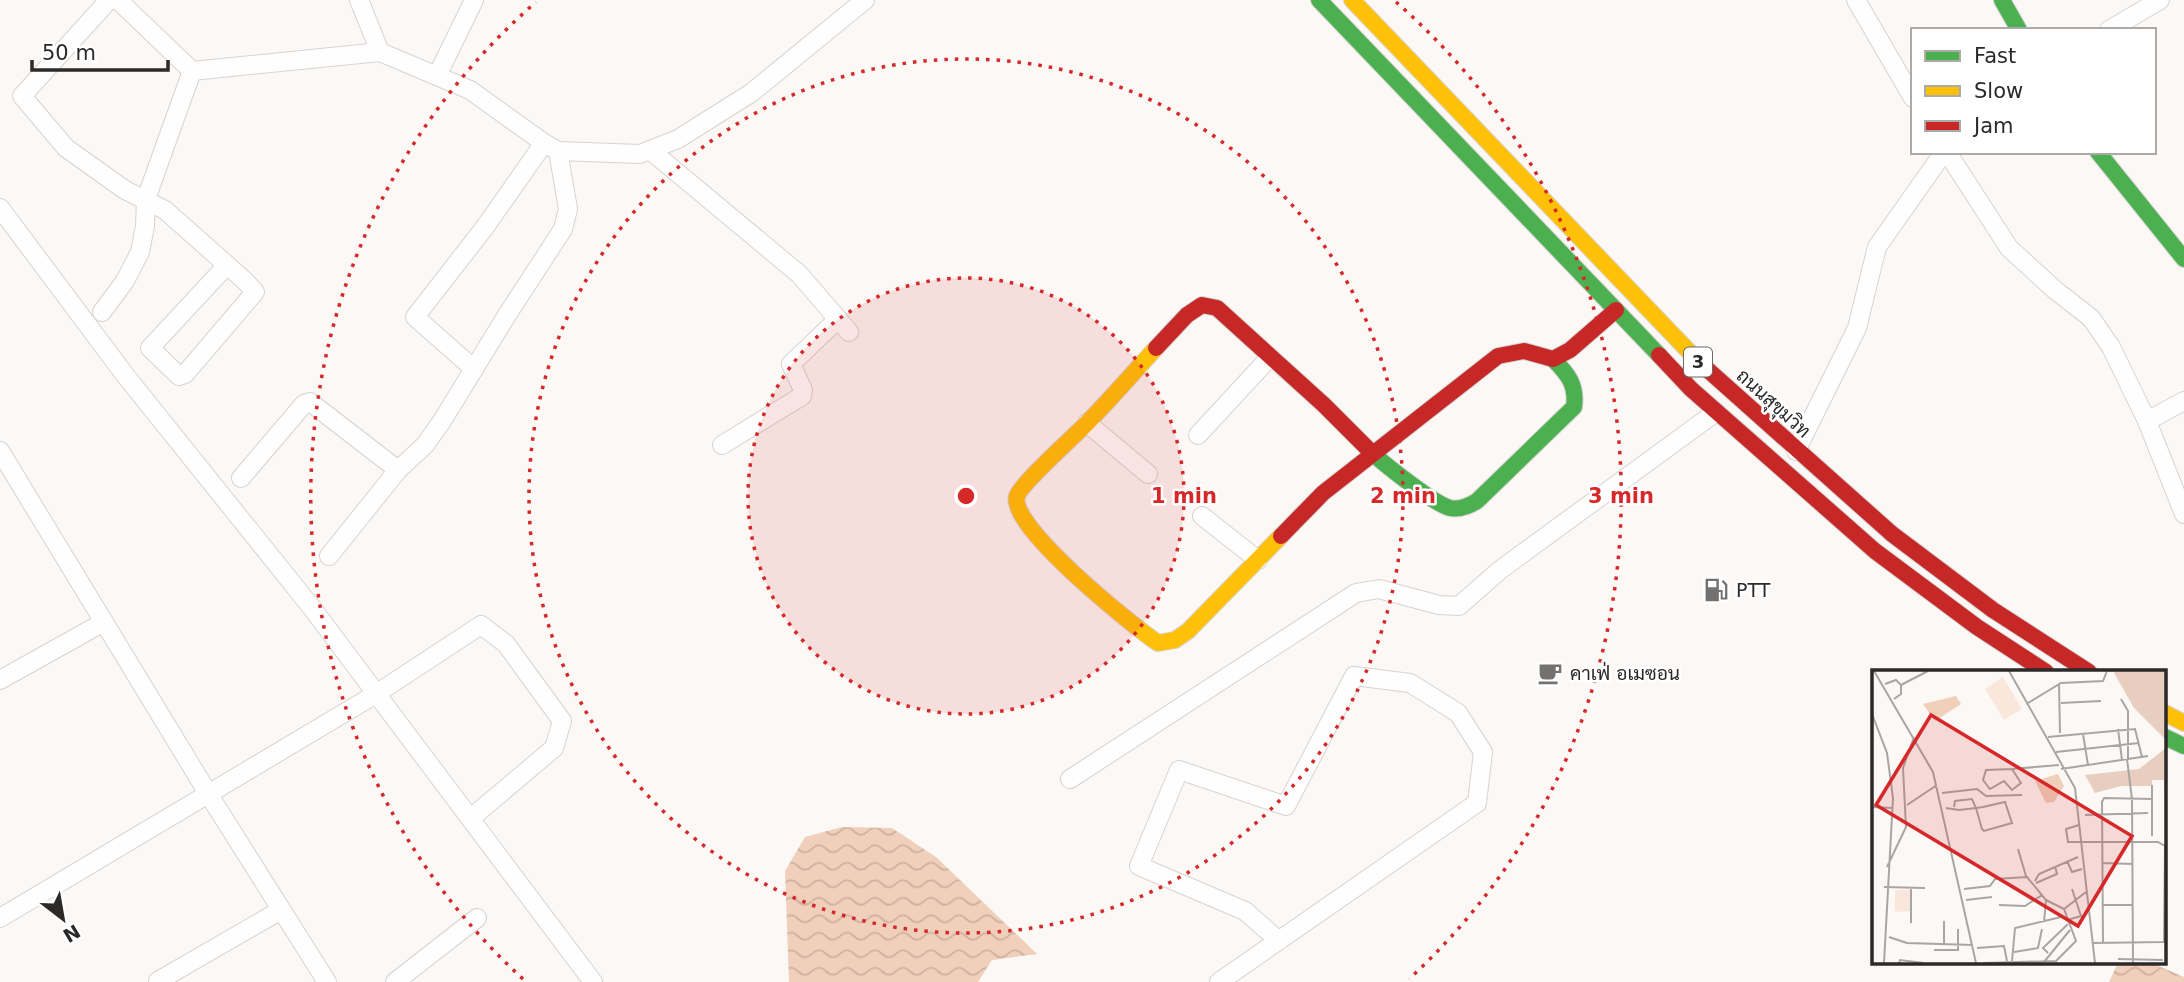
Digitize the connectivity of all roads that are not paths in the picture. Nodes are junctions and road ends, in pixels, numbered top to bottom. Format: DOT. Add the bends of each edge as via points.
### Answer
graph roads {
  1 [pos="109,0"];
  2 [pos="118,0"];
  3 [pos="359,0"];
  4 [pos="474,0"];
  5 [pos="864,0"];
  6 [pos="1319,0"];
  7 [pos="1352,0"];
  8 [pos="1856,0"];
  9 [pos="2002,0"];
  10 [pos="2160,0"];
  11 [pos="2018,28"];
  12 [pos="2112,28"];
  13 [pos="380,52"];
  14 [pos="192,71"];
  15 [pos="437,76"];
  16 [pos="1911,95"];
  17 [pos="551,147"];
  18 [pos="650,150"];
  19 [pos="1945,154"];
  20 [pos="1947,154"];
  21 [pos="2100,154"];
  22 [pos="146,199"];
  23 [pos="0,208"];
  24 [pos="2182,253"];
  25 [pos="227,265"];
  26 [pos="1615,310"];
  27 [pos="102,312"];
  28 [pos="1270,357"];
  29 [pos="1553,359"];
  30 [pos="474,369"];
  31 [pos="2184,401"];
  32 [pos="1716,412"];
  33 [pos="2147,421"];
  34 [pos="1087,423"];
  35 [pos="1198,435"];
  36 [pos="722,445"];
  37 [pos="0,451"];
  38 [pos="1796,451"];
  39 [pos="1373,453"];
  40 [pos="398,470"];
  41 [pos="1148,474"];
  42 [pos="242,478"];
  43 [pos="2184,514"];
  44 [pos="1202,516"];
  45 [pos="329,556"];
  46 [pos="1258,560"];
  47 [pos="104,622"];
  48 [pos="2043,670"];
  49 [pos="2086,670"];
  50 [pos="0,680"];
  51 [pos="376,694"];
  52 [pos="2166,714"];
  53 [pos="2184,723"];
  54 [pos="2166,737"];
  55 [pos="2184,746"];
  56 [pos="1070,779"];
  57 [pos="209,795"];
  58 [pos="471,818"];
  59 [pos="281,910"];
  60 [pos="0,918"];
  61 [pos="477,918"];
  62 [pos="1279,941"];
  63 [pos="158,981"];
  64 [pos="327,982"];
  65 [pos="394,982"];
  66 [pos="593,982"];
  67 [pos="1219,982"];
  1 -- 22 [label="street" via="22,96 66,148 125,190"];
  2 -- 14 [label="street"];
  3 -- 13 [label="street"];
  4 -- 15 [label="street"];
  5 -- 18 [label="street" via="751,93 678,139"];
  6 -- 26 [label="main road, 3"];
  7 -- 38 [label="main road, ถนนสุขุมวิท / 3" via="1710,374"];
  8 -- 16 [label="street"];
  9 -- 11 [label="main road"];
  10 -- 12 [label="street"];
  13 -- 14 [label="street"];
  13 -- 15 [label="street"];
  14 -- 22 [label="street"];
  15 -- 17 [label="street" via="470,90"];
  17 -- 18 [label="street" via="640,154"];
  17 -- 30 [label="street" via="568,209 563,229"];
  17 -- 30 [label="street" via="415,317"];
  18 -- 36 [label="street" via="799,274 844,326 791,364 802,396"];
  19 -- 38 [label="street" via="1877,247 1857,328"];
  20 -- 33 [label="street" via="2009,248 2091,318 2111,347"];
  21 -- 24 [label="main road"];
  22 -- 25 [label="street"];
  22 -- 27 [label="street" via="141,252"];
  23 -- 51 [label="street"];
  25 -- 25 [label="street" via="254,295 179,376 150,348"];
  26 -- 29 [label="main road"];
  26 -- 32 [label="main road, 3"];
  28 -- 34 [label="main road" via="1217,308 1202,305 1187,315"];
  28 -- 35 [label="street"];
  28 -- 39 [label="main road"];
  29 -- 39 [label="main road" via="1524,351 1499,356"];
  29 -- 39 [label="main road" via="1571,376 1577,394 1574,407 1464,509 1451,510 1440,504"];
  30 -- 40 [label="street" via="425,445"];
  31 -- 33 [label="street"];
  32 -- 48 [label="main road, 3" via="1875,551"];
  32 -- 56 [label="street" via="1510,562 1459,606 1379,589 1356,593"];
  33 -- 43 [label="street"];
  34 -- 41 [label="street"];
  34 -- 46 [label="main road" via="1026,484 1017,496 1017,507 1074,575 1134,626 1158,643 1175,640"];
  37 -- 47 [label="street"];
  38 -- 49 [label="main road, ถนนสุขุมวิท / 3" via="1912,549 1993,610"];
  39 -- 46 [label="main road" via="1322,493"];
  40 -- 42 [label="street" via="310,402"];
  40 -- 45 [label="street"];
  44 -- 46 [label="street"];
  47 -- 50 [label="street"];
  47 -- 57 [label="street"];
  51 -- 57 [label="street"];
  51 -- 58 [label="street"];
  51 -- 58 [label="street" via="481,625 506,644 562,721 554,748"];
  52 -- 53 [label="main road"];
  54 -- 55 [label="main road"];
  57 -- 59 [label="street"];
  57 -- 60 [label="street"];
  58 -- 66 [label="street"];
  59 -- 63 [label="street"];
  59 -- 64 [label="street"];
  61 -- 65 [label="street"];
  62 -- 62 [label="street" via="1245,911 1139,866 1179,770 1286,806 1354,676 1410,683 1458,713 1483,752 1476,803"];
  62 -- 67 [label="street"];
}
